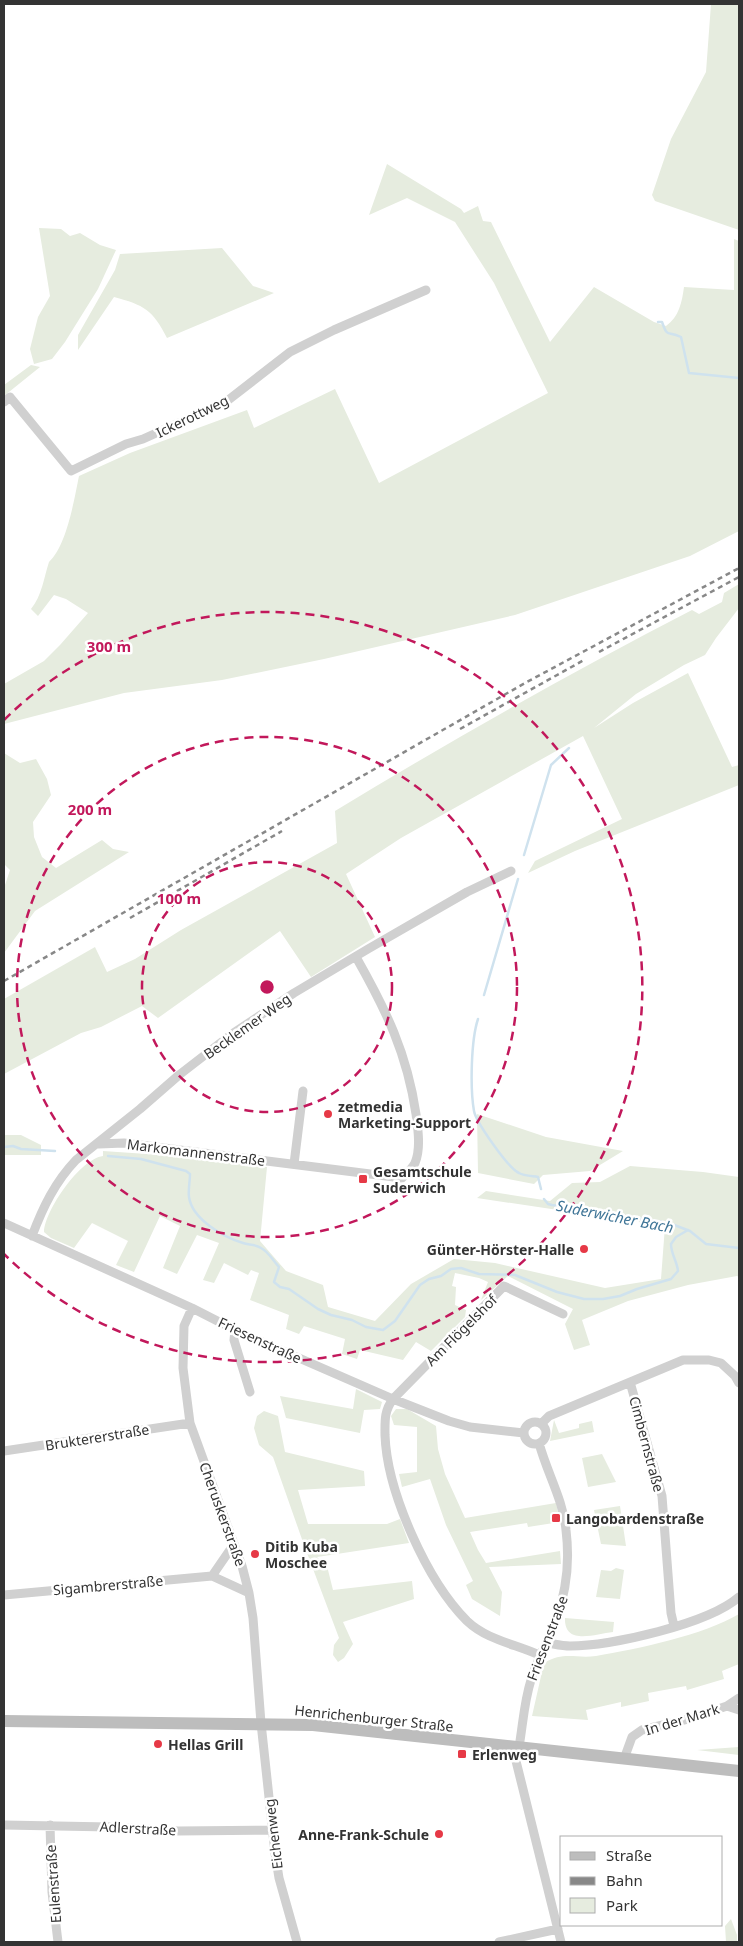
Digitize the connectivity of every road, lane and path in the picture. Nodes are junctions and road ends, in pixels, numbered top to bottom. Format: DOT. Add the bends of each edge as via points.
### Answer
graph roads {
  1 [pos="426,290"];
  2 [pos="4,402"];
  3 [pos="512,871"];
  4 [pos="356,957"];
  5 [pos="303,1091"];
  6 [pos="98,1144"];
  7 [pos="294,1164"];
  8 [pos="4,1223"];
  9 [pos="32,1236"];
  10 [pos="192,1308"];
  11 [pos="563,1314"];
  12 [pos="235,1330"];
  13 [pos="630,1382"];
  14 [pos="739,1382"];
  15 [pos="250,1392"];
  16 [pos="393,1399"];
  17 [pos="190,1423"];
  18 [pos="541,1424"];
  19 [pos="524,1433"];
  20 [pos="538,1444"];
  21 [pos="4,1451"];
  22 [pos="234,1544"];
  23 [pos="212,1576"];
  24 [pos="249,1593"];
  25 [pos="4,1595"];
  26 [pos="739,1597"];
  27 [pos="674,1626"];
  28 [pos="547,1643"];
  29 [pos="539,1655"];
  30 [pos="739,1698"];
  31 [pos="727,1706"];
  32 [pos="739,1710"];
  33 [pos="4,1721"];
  34 [pos="261,1723"];
  35 [pos="517,1747"];
  36 [pos="624,1759"];
  37 [pos="739,1771"];
  38 [pos="4,1825"];
  39 [pos="50,1825"];
  40 [pos="272,1830"];
  41 [pos="558,1929"];
  42 [pos="58,1942"];
  43 [pos="297,1942"];
  44 [pos="499,1942"];
  45 [pos="561,1942"];
  1 -- 2 [label="street, Ickerottweg" via="290,352 227,401 71,471 10,396"];
  3 -- 4 [label="street, Becklemer Weg" via="467,892"];
  4 -- 6 [label="street, Becklemer Weg" via="232,1034"];
  4 -- 7 [label="street, Markomannenstraße" via="382,1002 396,1035 409,1076 418,1151 414,1164 402,1178"];
  5 -- 7 [label="street"];
  6 -- 7 [label="street, Markomannenstraße" via="124,1143"];
  6 -- 9 [label="street, Becklemer Weg" via="62,1175 40,1214"];
  8 -- 9 [label="street, Friesenstraße"];
  9 -- 10 [label="street, Friesenstraße"];
  10 -- 12 [label="street, Friesenstraße"];
  10 -- 17 [label="street, Cheruskerstraße" via="184,1326 183,1368"];
  11 -- 16 [label="street, Am Flögelshof" via="504,1286"];
  12 -- 15 [label="street" via="234,1340"];
  12 -- 16 [label="street, Friesenstraße"];
  13 -- 14 [label="street" via="693,1358 721,1363"];
  13 -- 18 [label="street" via="549,1416"];
  13 -- 27 [label="street, Cimbernstraße" via="662,1496"];
  16 -- 19 [label="street, Friesenstraße" via="449,1421"];
  16 -- 29 [label="street" via="385,1416 390,1474 408,1525 437,1580 468,1622 490,1638"];
  17 -- 21 [label="street, Bruktererstraße"];
  17 -- 22 [label="street, Cheruskerstraße"];
  18 -- 19 [label="street" via="528,1424"];
  18 -- 20 [label="street" via="546,1429 546,1436"];
  19 -- 20 [label="street" via="528,1442"];
  20 -- 28 [label="street, Friesenstraße" via="562,1506 567,1546 564,1596"];
  22 -- 23 [label="street"];
  22 -- 24 [label="street, Cheruskerstraße"];
  23 -- 24 [label="street, Sigambrerstraße"];
  23 -- 25 [label="street, Sigambrerstraße"];
  24 -- 34 [label="street, Cheruskerstraße"];
  26 -- 27 [label="street" via="724,1609"];
  27 -- 28 [label="street" via="635,1637 594,1643 568,1646"];
  28 -- 29 [label="street, Friesenstraße"];
  29 -- 35 [label="street, Friesenstraße" via="525,1701"];
  30 -- 31 [label="street, In der Mark"];
  31 -- 32 [label="street, In der Mark"];
  31 -- 36 [label="street, In der Mark" via="642,1730 632,1737"];
  33 -- 34 [label="main road, Henrichenburger Straße"];
  34 -- 35 [label="main road, Henrichenburger Straße" via="313,1725"];
  34 -- 40 [label="street, Eichenweg"];
  35 -- 36 [label="main road, Henrichenburger Straße"];
  35 -- 41 [label="street" via="514,1753"];
  36 -- 37 [label="main road, Henrichenburger Straße"];
  38 -- 39 [label="street, Adlerstraße"];
  39 -- 40 [label="street, Adlerstraße" via="178,1831"];
  39 -- 42 [label="street, Eulenstraße" via="52,1892"];
  40 -- 43 [label="street, Eichenweg" via="279,1878"];
  41 -- 44 [label="street"];
  41 -- 45 [label="street"];
}
